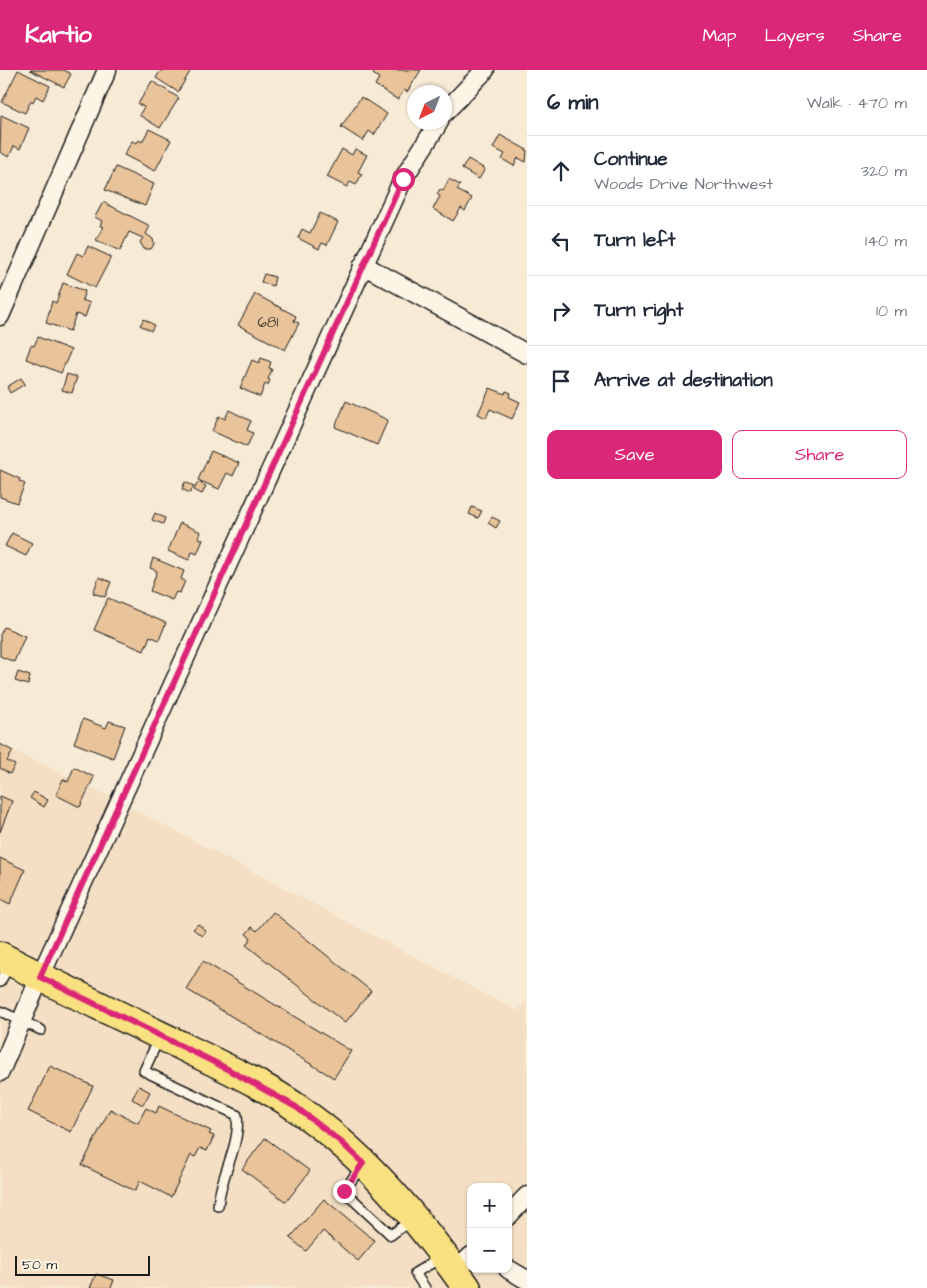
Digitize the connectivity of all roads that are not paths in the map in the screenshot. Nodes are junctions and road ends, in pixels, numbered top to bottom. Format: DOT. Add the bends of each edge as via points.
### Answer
graph roads {
  1 [pos="107,70"];
  2 [pos="485,70"];
  3 [pos="452,105"];
  4 [pos="434,130"];
  5 [pos="363,265"];
  6 [pos="0,316"];
  7 [pos="527,354"];
  8 [pos="4,967"];
  9 [pos="40,977"];
  10 [pos="0,1011"];
  11 [pos="22,1020"];
  12 [pos="41,1030"];
  13 [pos="160,1036"];
  14 [pos="0,1072"];
  15 [pos="527,1196"];
  16 [pos="218,1206"];
  17 [pos="512,1212"];
  18 [pos="459,1268"];
  19 [pos="512,1271"];
  20 [pos="527,1280"];
  21 [pos="425,1288"];
  1 -- 6 [label="street"];
  2 -- 3 [label="street"];
  4 -- 5 [label="street" via="403,179"];
  5 -- 7 [label="street"];
  5 -- 9 [label="street"];
  8 -- 9 [label="main road"];
  9 -- 11 [label="street"];
  9 -- 13 [label="main road"];
  10 -- 11 [label="lane"];
  11 -- 12 [label="lane"];
  11 -- 14 [label="street"];
  13 -- 16 [label="lane" via="144,1071 237,1116 239,1130 219,1188"];
  13 -- 18 [label="main road" via="296,1107 363,1163"];
  15 -- 17 [label="street"];
  18 -- 21 [label="lane" via="415,1273"];
  19 -- 20 [label="street"];
}
